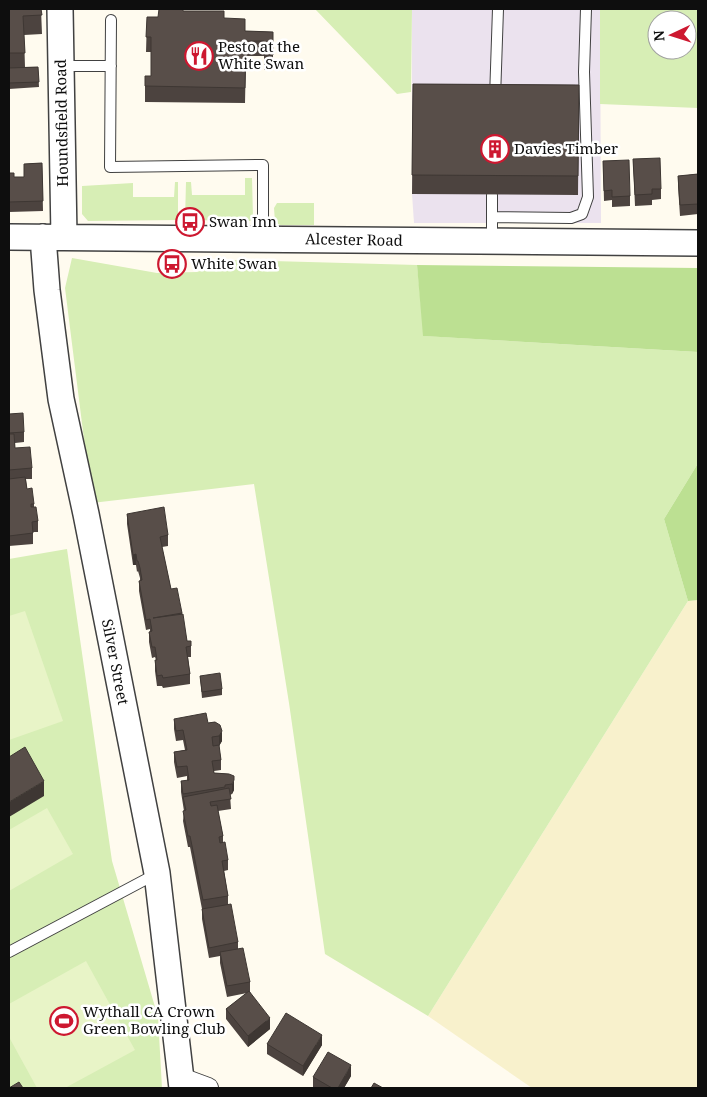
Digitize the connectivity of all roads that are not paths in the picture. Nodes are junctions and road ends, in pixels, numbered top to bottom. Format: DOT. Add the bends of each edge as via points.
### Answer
graph roads {
  1 [pos="60,9"];
  2 [pos="498,9"];
  3 [pos="586,9"];
  4 [pos="111,20"];
  5 [pos="61,66"];
  6 [pos="111,66"];
  7 [pos="495,104"];
  8 [pos="492,195"];
  9 [pos="492,229"];
  10 [pos="9,237"];
  11 [pos="54,237"];
  12 [pos="263,238"];
  13 [pos="698,243"];
  14 [pos="157,873"];
  15 [pos="9,952"];
  16 [pos="182,1083"];
  17 [pos="208,1088"];
  1 -- 5 [label="street, Houndsfield Road"];
  2 -- 7 [label="lane"];
  3 -- 9 [label="lane" via="584,72 588,197 582,214"];
  4 -- 6 [label="lane"];
  5 -- 6 [label="lane"];
  5 -- 11 [label="street, Houndsfield Road"];
  6 -- 12 [label="lane" via="110,167 263,165"];
  8 -- 9 [label="lane"];
  9 -- 12 [label="street, Alcester Road"];
  9 -- 13 [label="street, Alcester Road"];
  10 -- 11 [label="street, Alcester Road"];
  11 -- 12 [label="street, Alcester Road"];
  11 -- 14 [label="street, Silver Street" via="47,290 61,399"];
  14 -- 15 [label="lane"];
  14 -- 16 [label="street, Silver Street"];
  16 -- 17 [label="street"];
}
